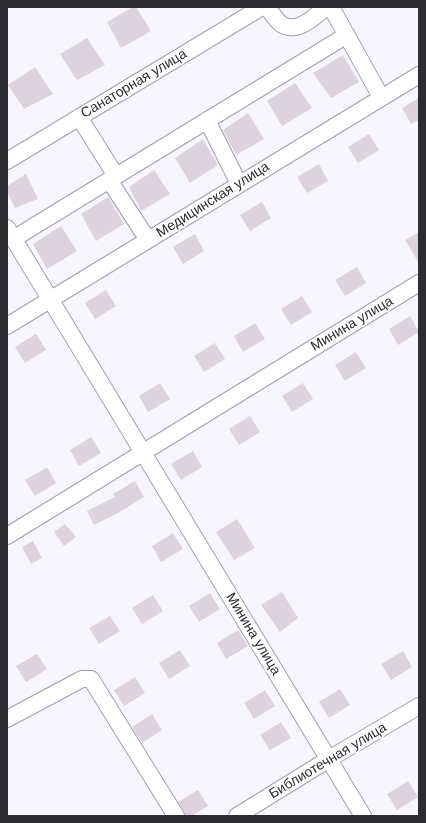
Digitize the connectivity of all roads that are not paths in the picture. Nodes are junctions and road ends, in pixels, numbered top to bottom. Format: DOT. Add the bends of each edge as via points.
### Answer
graph roads {
  1 [pos="262,7"];
  2 [pos="267,7"];
  3 [pos="327,7"];
  4 [pos="331,7"];
  5 [pos="347,35"];
  6 [pos="419,75"];
  7 [pos="381,97"];
  8 [pos="79,117"];
  9 [pos="207,120"];
  10 [pos="7,161"];
  11 [pos="113,178"];
  12 [pos="239,184"];
  13 [pos="10,234"];
  14 [pos="148,240"];
  15 [pos="419,283"];
  16 [pos="50,300"];
  17 [pos="7,326"];
  18 [pos="142,453"];
  19 [pos="7,536"];
  20 [pos="419,706"];
  21 [pos="7,719"];
  22 [pos="329,759"];
  23 [pos="176,816"];
  24 [pos="237,816"];
  25 [pos="363,816"];
  1 -- 8 [label="street, Санаторная улица"];
  2 -- 3 [label="street" via="280,23 289,28 301,26"];
  4 -- 5 [label="street"];
  5 -- 7 [label="street"];
  5 -- 9 [label="street"];
  6 -- 7 [label="street, Медицинская улица"];
  7 -- 12 [label="street, Медицинская улица"];
  8 -- 10 [label="street, Санаторная улица"];
  8 -- 11 [label="street"];
  9 -- 11 [label="street"];
  9 -- 12 [label="street"];
  11 -- 13 [label="street"];
  11 -- 14 [label="street"];
  12 -- 14 [label="street, Медицинская улица"];
  13 -- 16 [label="street"];
  14 -- 16 [label="street, Медицинская улица"];
  15 -- 18 [label="street, Минина улица"];
  16 -- 17 [label="street, Медицинская улица"];
  16 -- 18 [label="street, Минина улица"];
  18 -- 19 [label="street"];
  18 -- 22 [label="street, Минина улица"];
  20 -- 22 [label="street, Библиотечная улица"];
  21 -- 23 [label="street" via="82,679 91,679"];
  22 -- 24 [label="street, Библиотечная улица"];
  22 -- 25 [label="street, Минина улица"];
}
